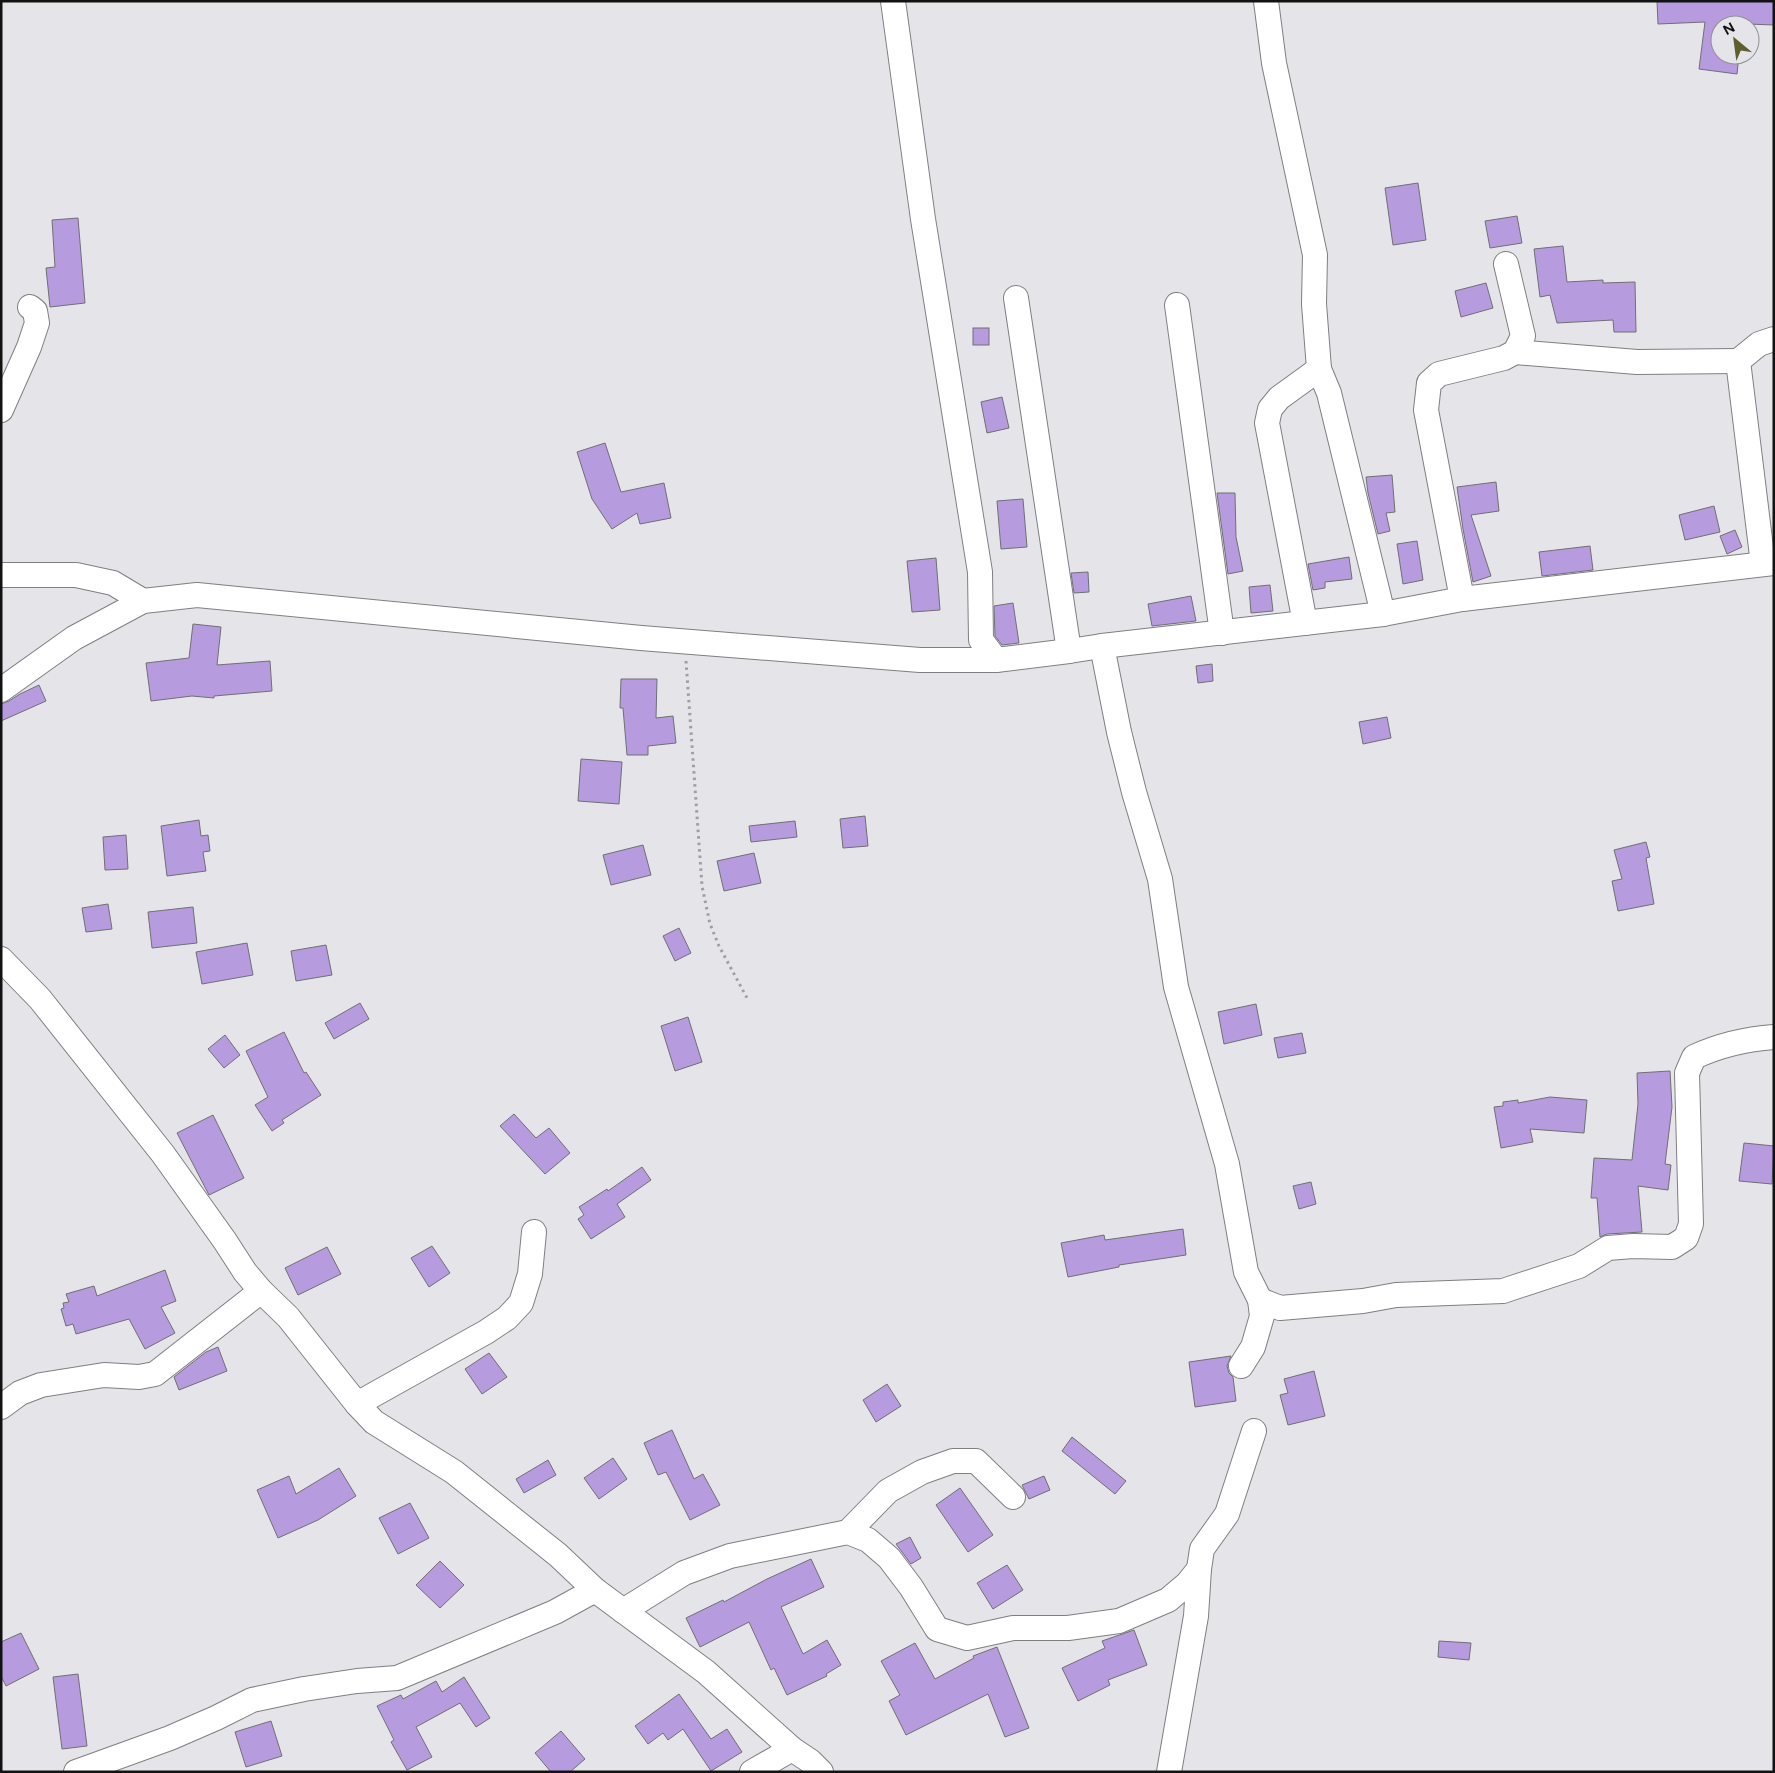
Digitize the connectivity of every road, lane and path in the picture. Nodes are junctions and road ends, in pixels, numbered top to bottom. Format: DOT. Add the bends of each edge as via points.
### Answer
graph roads {
  1 [pos="893,1"];
  2 [pos="1266,1"];
  3 [pos="1506,264"];
  4 [pos="1016,298"];
  5 [pos="1176,305"];
  6 [pos="30,307"];
  7 [pos="1774,339"];
  8 [pos="1515,352"];
  9 [pos="1738,361"];
  10 [pos="1319,369"];
  11 [pos="1,410"];
  12 [pos="1768,563"];
  13 [pos="1,575"];
  14 [pos="1462,599"];
  15 [pos="143,601"];
  16 [pos="1383,614"];
  17 [pos="1306,623"];
  18 [pos="1222,633"];
  19 [pos="981,640"];
  20 [pos="685,641"];
  21 [pos="1102,646"];
  22 [pos="1069,651"];
  23 [pos="960,660"];
  24 [pos="996,660"];
  25 [pos="1,690"];
  26 [pos="1,959"];
  27 [pos="747,998"];
  28 [pos="1774,1037"];
  29 [pos="534,1232"];
  30 [pos="261,1291"];
  31 [pos="1260,1300"];
  32 [pos="1241,1366"];
  33 [pos="357,1404"];
  34 [pos="1,1407"];
  35 [pos="1254,1431"];
  36 [pos="1012,1497"];
  37 [pos="848,1532"];
  38 [pos="1199,1569"];
  39 [pos="595,1590"];
  40 [pos="622,1611"];
  41 [pos="792,1749"];
  42 [pos="76,1772"];
  43 [pos="752,1772"];
  44 [pos="820,1772"];
  45 [pos="1169,1772"];
  1 -- 19 [label="street" via="923,219 980,572"];
  2 -- 10 [label="street" via="1274,63 1315,255 1314,304"];
  3 -- 8 [label="street" via="1523,336"];
  4 -- 22 [label="street"];
  5 -- 18 [label="street"];
  6 -- 11 [label="street" via="35,311 37,323"];
  7 -- 9 [label="street" via="1759,344"];
  8 -- 9 [label="street" via="1637,362"];
  8 -- 14 [label="street" via="1504,358 1439,374 1429,382 1426,410"];
  9 -- 12 [label="street"];
  10 -- 16 [label="street" via="1329,393"];
  10 -- 17 [label="street" via="1279,398 1270,409 1267,423"];
  12 -- 14 [label="street"];
  13 -- 15 [label="street" via="76,575 113,583"];
  14 -- 16 [label="street"];
  15 -- 20 [label="street" via="197,595"];
  15 -- 25 [label="street" via="74,638"];
  16 -- 17 [label="street"];
  17 -- 18 [label="street"];
  18 -- 21 [label="street"];
  19 -- 23 [label="street"];
  19 -- 24 [label="street"];
  20 -- 23 [label="street" via="920,660"];
  20 -- 27 [label="path" via="702,886 713,932"];
  21 -- 22 [label="street"];
  21 -- 31 [label="street" via="1119,732 1160,879 1176,987 1227,1164 1246,1272"];
  22 -- 24 [label="street"];
  23 -- 24 [label="street"];
  26 -- 30 [label="street" via="40,999 163,1154 244,1272"];
  28 -- 31 [label="street" via="1749,1038 1714,1047 1694,1057 1687,1073 1691,1224 1686,1238 1672,1247 1608,1248 1579,1266 1503,1291 1396,1295 1280,1308"];
  29 -- 33 [label="street" via="530,1274 521,1303 507,1318"];
  30 -- 33 [label="street" via="288,1317"];
  30 -- 34 [label="street" via="154,1374 139,1377 104,1375 41,1385 20,1393"];
  31 -- 32 [label="street" via="1262,1316 1254,1346"];
  33 -- 39 [label="street" via="374,1422 454,1472 558,1555"];
  35 -- 38 [label="street" via="1227,1514 1202,1549"];
  36 -- 37 [label="street" via="976,1461 953,1461 922,1472 888,1491"];
  37 -- 38 [label="street" via="868,1540 889,1558 937,1629 967,1638 1013,1628 1068,1628 1119,1621 1168,1600"];
  37 -- 40 [label="street" via="730,1556 684,1573"];
  38 -- 45 [label="street" via="1196,1616"];
  39 -- 40 [label="street"];
  39 -- 42 [label="street" via="555,1612 397,1678 304,1689 252,1700 170,1738"];
  40 -- 41 [label="street" via="706,1672"];
  41 -- 43 [label="street"];
  41 -- 44 [label="street"];
}
